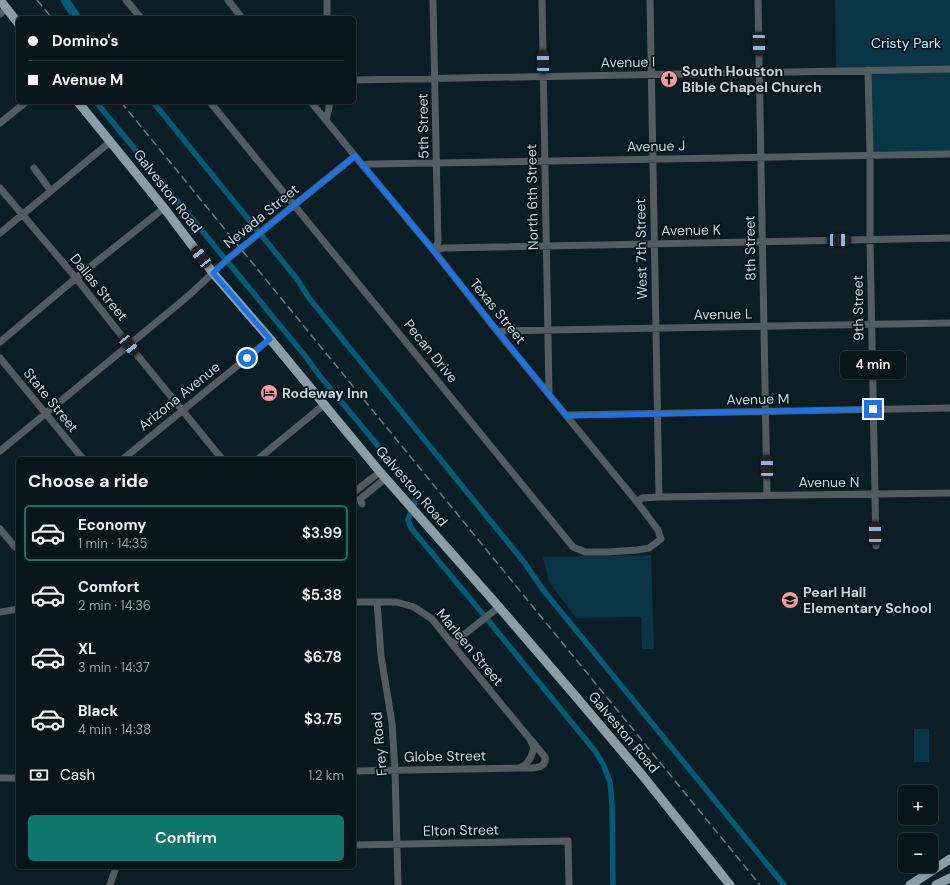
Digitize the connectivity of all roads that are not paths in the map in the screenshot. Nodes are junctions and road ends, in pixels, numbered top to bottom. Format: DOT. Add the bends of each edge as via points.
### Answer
graph roads {
  1 [pos="0,0"];
  2 [pos="126,0"];
  3 [pos="228,0"];
  4 [pos="327,0"];
  5 [pos="433,0"];
  6 [pos="542,0"];
  7 [pos="650,0"];
  8 [pos="758,0"];
  9 [pos="3,11"];
  10 [pos="139,16"];
  11 [pos="240,16"];
  12 [pos="327,16"];
  13 [pos="16,21"];
  14 [pos="950,68"];
  15 [pos="868,70"];
  16 [pos="760,73"];
  17 [pos="651,75"];
  18 [pos="543,77"];
  19 [pos="435,79"];
  20 [pos="356,80"];
  21 [pos="24,104"];
  22 [pos="80,104"];
  23 [pos="212,104"];
  24 [pos="313,104"];
  25 [pos="329,104"];
  26 [pos="326,120"];
  27 [pos="0,123"];
  28 [pos="110,142"];
  29 [pos="950,154"];
  30 [pos="870,155"];
  31 [pos="355,156"];
  32 [pos="762,157"];
  33 [pos="653,159"];
  34 [pos="545,161"];
  35 [pos="436,163"];
  36 [pos="362,165"];
  37 [pos="34,168"];
  38 [pos="0,188"];
  39 [pos="51,191"];
  40 [pos="294,205"];
  41 [pos="164,208"];
  42 [pos="22,215"];
  43 [pos="0,233"];
  44 [pos="950,238"];
  45 [pos="870,240"];
  46 [pos="763,242"];
  47 [pos="654,244"];
  48 [pos="546,246"];
  49 [pos="434,251"];
  50 [pos="213,273"];
  51 [pos="76,278"];
  52 [pos="950,323"];
  53 [pos="871,324"];
  54 [pos="765,326"];
  55 [pos="656,328"];
  56 [pos="548,330"];
  57 [pos="498,331"];
  58 [pos="270,339"];
  59 [pos="0,342"];
  60 [pos="129,345"];
  61 [pos="0,358"];
  62 [pos="549,394"];
  63 [pos="325,404"];
  64 [pos="950,408"];
  65 [pos="873,409"];
  66 [pos="182,410"];
  67 [pos="766,412"];
  68 [pos="45,413"];
  69 [pos="657,414"];
  70 [pos="567,416"];
  71 [pos="0,451"];
  72 [pos="81,457"];
  73 [pos="125,457"];
  74 [pos="220,457"];
  75 [pos="260,457"];
  76 [pos="383,475"];
  77 [pos="356,491"];
  78 [pos="950,493"];
  79 [pos="875,494"];
  80 [pos="767,495"];
  81 [pos="659,497"];
  82 [pos="637,502"];
  83 [pos="362,504"];
  84 [pos="0,529"];
  85 [pos="661,539"];
  86 [pos="16,545"];
  87 [pos="876,546"];
  88 [pos="356,602"];
  89 [pos="377,602"];
  90 [pos="499,607"];
  91 [pos="16,609"];
  92 [pos="0,612"];
  93 [pos="452,644"];
  94 [pos="530,738"];
  95 [pos="520,768"];
  96 [pos="395,770"];
  97 [pos="356,771"];
  98 [pos="0,778"];
  99 [pos="16,778"];
  100 [pos="397,844"];
  101 [pos="356,845"];
  102 [pos="950,859"];
  103 [pos="115,869"];
  104 [pos="950,878"];
  105 [pos="110,885"];
  106 [pos="398,885"];
  107 [pos="569,885"];
  108 [pos="730,885"];
  109 [pos="910,885"];
  110 [pos="936,885"];
  1 -- 9 [label="main road"];
  2 -- 10 [label="street"];
  3 -- 11 [label="street"];
  4 -- 12 [label="street"];
  5 -- 19 [label="street, 5th Street"];
  6 -- 18 [label="street, North 6th Street"];
  7 -- 17 [label="street, West 7th Street"];
  8 -- 16 [label="street, 8th Street"];
  9 -- 13 [label="main road"];
  14 -- 15 [label="street, Avenue I"];
  15 -- 16 [label="street, Avenue I"];
  15 -- 30 [label="street, 9th Street"];
  16 -- 17 [label="street, Avenue I"];
  16 -- 32 [label="street, 8th Street"];
  17 -- 18 [label="street, Avenue I"];
  17 -- 33 [label="street, West 7th Street"];
  18 -- 19 [label="street, Avenue I"];
  18 -- 34 [label="street, North 6th Street"];
  19 -- 20 [label="street, Avenue I"];
  19 -- 35 [label="street, 5th Street"];
  21 -- 27 [label="street"];
  22 -- 28 [label="main road, Galveston Road"];
  23 -- 40 [label="street, Pecan Drive"];
  24 -- 26 [label="street, Texas Street"];
  25 -- 26 [label="street"];
  26 -- 31 [label="street, Texas Street"];
  28 -- 39 [label="street"];
  28 -- 41 [label="main road, Galveston Road"];
  29 -- 30 [label="street, Avenue J"];
  30 -- 32 [label="street, Avenue J"];
  30 -- 45 [label="street, 9th Street"];
  31 -- 36 [label="street, Texas Street"];
  31 -- 40 [label="street, Nevada Street"];
  32 -- 33 [label="street, Avenue J"];
  32 -- 46 [label="street, 8th Street"];
  33 -- 34 [label="street, Avenue J"];
  33 -- 47 [label="street, West 7th Street"];
  34 -- 35 [label="street, Avenue J"];
  34 -- 48 [label="street, North 6th Street"];
  35 -- 36 [label="street, Avenue J"];
  35 -- 49 [label="street, 5th Street" via="438,242"];
  36 -- 49 [label="street, Texas Street"];
  37 -- 39 [label="street"];
  38 -- 42 [label="street, Dallas Street"];
  39 -- 42 [label="street"];
  40 -- 50 [label="street, Nevada Street"];
  40 -- 85 [label="street, Pecan Drive" via="573,547 585,552 637,550 649,548"];
  41 -- 50 [label="main road, Galveston Road"];
  41 -- 51 [label="street"];
  42 -- 43 [label="street"];
  42 -- 51 [label="street, Dallas Street"];
  44 -- 45 [label="street, Avenue K"];
  45 -- 46 [label="street, Avenue K"];
  45 -- 53 [label="street, 9th Street"];
  46 -- 47 [label="street, Avenue K"];
  46 -- 54 [label="street, 8th Street"];
  47 -- 48 [label="street, Avenue K"];
  47 -- 55 [label="street, West 7th Street"];
  48 -- 49 [label="street, Avenue K" via="444,248"];
  48 -- 56 [label="street, North 6th Street"];
  49 -- 57 [label="street, Texas Street"];
  50 -- 58 [label="main road, Galveston Road"];
  50 -- 60 [label="street, Nevada Street"];
  51 -- 59 [label="street"];
  51 -- 60 [label="street, Dallas Street"];
  52 -- 53 [label="street, Avenue L"];
  53 -- 54 [label="street, Avenue L"];
  53 -- 65 [label="street, 9th Street"];
  54 -- 55 [label="street, Avenue L"];
  54 -- 67 [label="street, 8th Street"];
  55 -- 56 [label="street, Avenue L"];
  55 -- 69 [label="street, West 7th Street"];
  56 -- 57 [label="street, Avenue L"];
  56 -- 62 [label="street, North 6th Street"];
  57 -- 62 [label="street, Texas Street"];
  58 -- 63 [label="main road, Galveston Road"];
  58 -- 66 [label="street, Arizona Avenue"];
  60 -- 66 [label="street, Dallas Street"];
  60 -- 68 [label="street, Nevada Street"];
  61 -- 68 [label="street, State Street"];
  62 -- 70 [label="street, Texas Street"];
  63 -- 75 [label="street"];
  63 -- 76 [label="main road, Galveston Road"];
  64 -- 65 [label="street, Avenue M"];
  65 -- 67 [label="street, Avenue M"];
  65 -- 79 [label="street, 9th Street"];
  66 -- 73 [label="street, Arizona Avenue"];
  66 -- 74 [label="street, Dallas Street"];
  67 -- 69 [label="street, Avenue M"];
  67 -- 80 [label="street, 8th Street"];
  68 -- 71 [label="street, Nevada Street"];
  68 -- 72 [label="street, State Street"];
  69 -- 70 [label="street, Avenue M"];
  69 -- 81 [label="street, West 7th Street"];
  70 -- 82 [label="street, Texas Street"];
  76 -- 77 [label="street"];
  76 -- 83 [label="street" via="360,499"];
  76 -- 90 [label="main road, Galveston Road"];
  78 -- 79 [label="street, Avenue N"];
  79 -- 80 [label="street, Avenue N"];
  79 -- 87 [label="street, 9th Street"];
  80 -- 81 [label="street, Avenue N"];
  81 -- 82 [label="street, Avenue N" via="642,498"];
  82 -- 85 [label="street, Texas Street" via="658,530"];
  84 -- 86 [label="street"];
  88 -- 89 [label="street, Marleen Street"];
  89 -- 93 [label="street, Marleen Street" via="396,602 414,607 432,619"];
  89 -- 96 [label="street, Frey Road" via="381,656 392,723"];
  90 -- 93 [label="street"];
  90 -- 108 [label="main road, Galveston Road" via="638,770"];
  91 -- 92 [label="street"];
  93 -- 94 [label="street, Marleen Street"];
  94 -- 95 [label="street" via="534,748 531,757"];
  94 -- 95 [label="street, Marleen Street" via="546,760 541,767"];
  95 -- 96 [label="street, Globe Street"];
  96 -- 97 [label="street, Globe Street"];
  96 -- 100 [label="street, Frey Road"];
  98 -- 99 [label="street"];
  100 -- 101 [label="street, Elton Street"];
  100 -- 106 [label="street, Frey Road"];
  100 -- 107 [label="street, Elton Street" via="568,841"];
  102 -- 109 [label="main road"];
  103 -- 105 [label="street"];
  104 -- 110 [label="main road"];
}
